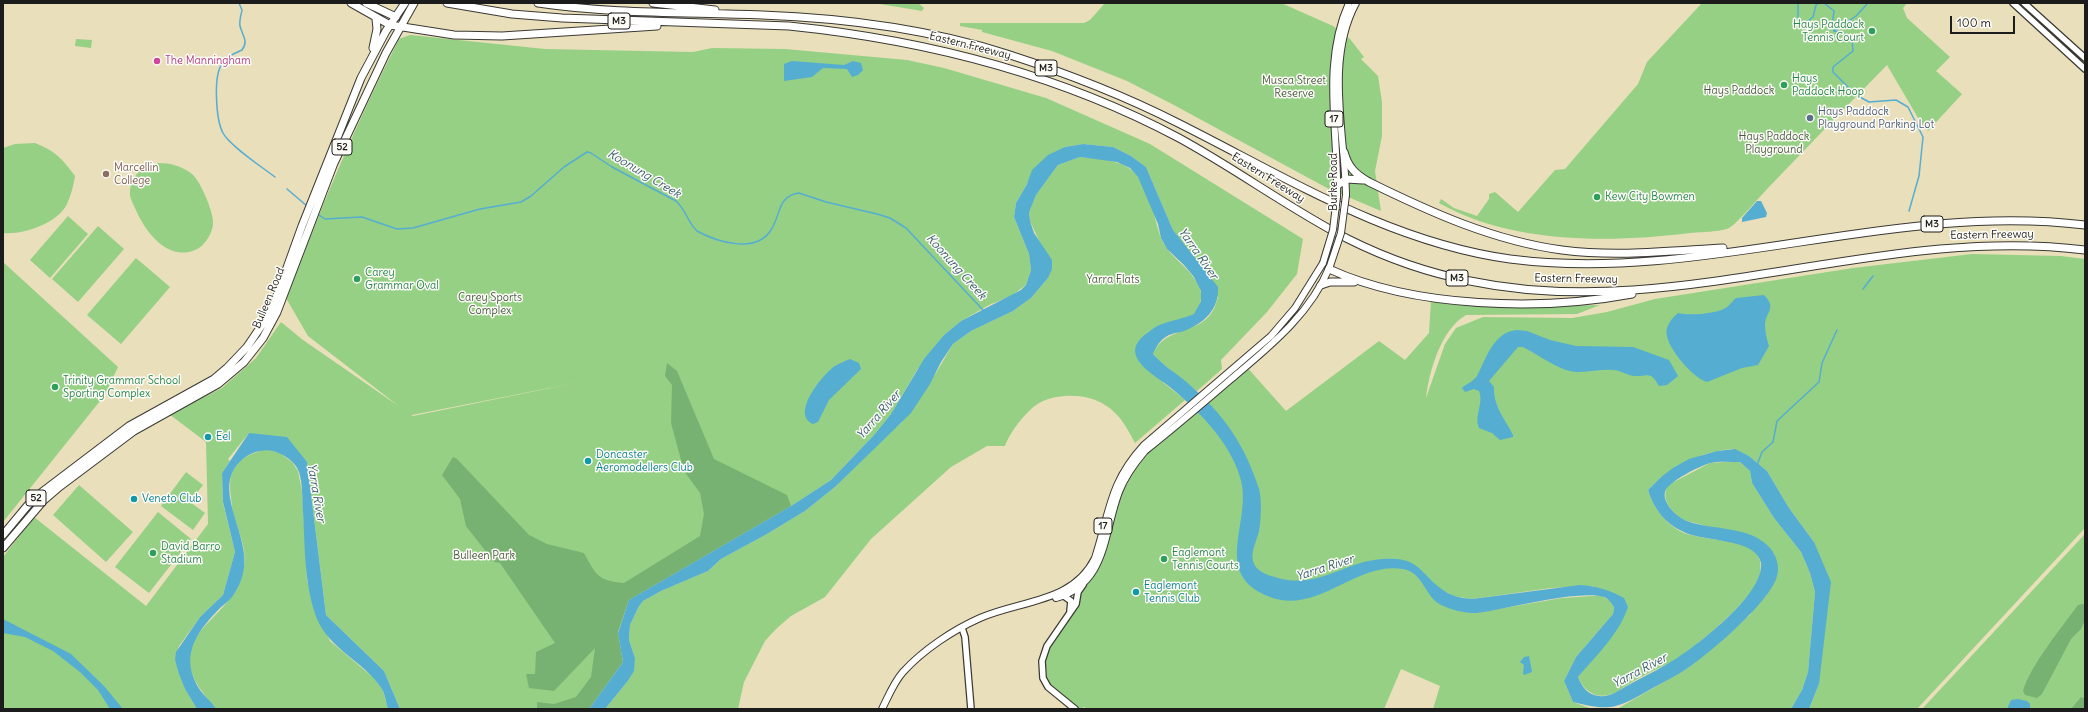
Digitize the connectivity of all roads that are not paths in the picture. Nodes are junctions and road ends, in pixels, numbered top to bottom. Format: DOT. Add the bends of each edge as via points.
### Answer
graph roads {
  1 [pos="351,3"];
  2 [pos="366,3"];
  3 [pos="447,3"];
  4 [pos="538,3"];
  5 [pos="652,3"];
  6 [pos="1349,3"];
  7 [pos="1356,3"];
  8 [pos="2013,3"];
  9 [pos="2024,3"];
  10 [pos="409,5"];
  11 [pos="765,15"];
  12 [pos="396,17"];
  13 [pos="376,19"];
  14 [pos="677,23"];
  15 [pos="390,25"];
  16 [pos="399,27"];
  17 [pos="371,57"];
  18 [pos="2085,58"];
  19 [pos="2085,68"];
  20 [pos="1344,152"];
  21 [pos="1346,179"];
  22 [pos="1369,182"];
  23 [pos="1338,185"];
  24 [pos="2085,225"];
  25 [pos="305,228"];
  26 [pos="1779,244"];
  27 [pos="2085,250"];
  28 [pos="1322,264"];
  29 [pos="1329,268"];
  30 [pos="1362,282"];
  31 [pos="1321,285"];
  32 [pos="1668,288"];
  33 [pos="1295,308"];
  34 [pos="1304,311"];
  35 [pos="1235,372"];
  36 [pos="1166,430"];
  37 [pos="3,535"];
  38 [pos="3,548"];
  39 [pos="1083,585"];
  40 [pos="1064,596"];
  41 [pos="1027,604"];
  42 [pos="1070,613"];
  43 [pos="962,628"];
  44 [pos="882,709"];
  45 [pos="971,709"];
  46 [pos="1075,709"];
  1 -- 13 [label="highway"];
  2 -- 12 [label="highway"];
  3 -- 14 [label="highway, Eastern Freeway / M3" via="554,18"];
  4 -- 11 [label="highway, Eastern Freeway / M3" via="601,10"];
  5 -- 11 [label="highway"];
  6 -- 23 [label="main road, Burke Road / 17" via="1339,27 1334,53 1333,90"];
  7 -- 20 [label="main road, Burke Road / 17" via="1348,22 1341,54 1340,90"];
  8 -- 19 [label="street"];
  9 -- 18 [label="street"];
  10 -- 12 [label="highway, Bulleen Road"];
  10 -- 16 [label="highway, Bulleen Road"];
  11 -- 26 [label="highway, Eastern Freeway / M3" via="872,25 954,40 1009,55 1093,84 1130,100 1305,190 1370,220 1405,234 1465,250 1533,261 1610,263 1694,256"];
  12 -- 15 [label="highway, Bulleen Road / 52"];
  13 -- 15 [label="highway"];
  13 -- 17 [label="highway" via="378,29"];
  14 -- 16 [label="highway" via="502,36 454,35"];
  14 -- 32 [label="highway, Eastern Freeway / M3" via="789,26 864,34 951,52 1016,70 1106,103 1176,136 1349,239 1385,255 1449,276 1506,287 1556,291 1610,292"];
  15 -- 16 [label="highway"];
  15 -- 17 [label="highway, Bulleen Road / 52"];
  16 -- 25 [label="highway, Bulleen Road / 52"];
  17 -- 25 [label="highway, Bulleen Road / 52"];
  20 -- 21 [label="main road, Burke Road / 17"];
  20 -- 22 [label="highway" via="1349,166 1358,176"];
  21 -- 22 [label="highway"];
  21 -- 23 [label="highway"];
  21 -- 29 [label="main road, Burke Road / 17, bridge" via="1344,217"];
  22 -- 26 [label="highway" via="1483,231 1564,250 1629,253"];
  23 -- 28 [label="main road, Burke Road / 17, bridge" via="1333,230"];
  24 -- 26 [label="highway, Eastern Freeway / M3" via="2019,220 1956,222 1883,229"];
  25 -- 37 [label="highway, Bulleen Road / 52" via="271,309 247,347 227,368 203,386 149,413 121,432 42,492"];
  25 -- 38 [label="highway, Bulleen Road / 52" via="272,325 244,362 218,384 134,430 58,488 39,505"];
  27 -- 32 [label="highway, Eastern Freeway / M3" via="2016,245 1946,247"];
  28 -- 29 [label="main road"];
  28 -- 33 [label="main road, Burke Road / 17"];
  29 -- 30 [label="highway"];
  29 -- 31 [label="main road, Burke Road / 17"];
  30 -- 31 [label="highway" via="1330,282"];
  30 -- 32 [label="highway" via="1433,297 1524,303 1589,300"];
  31 -- 34 [label="main road, Burke Road / 17"];
  33 -- 34 [label="main road"];
  33 -- 35 [label="main road, Burke Road / 17"];
  34 -- 35 [label="main road, Burke Road / 17" via="1281,336"];
  35 -- 36 [label="main road, 17"];
  36 -- 39 [label="main road, 17" via="1134,464 1123,482 1096,567"];
  36 -- 41 [label="main road, 17" via="1144,445 1123,472 1111,500 1095,558 1087,572 1077,583 1064,591"];
  39 -- 40 [label="main road, 17"];
  39 -- 42 [label="street"];
  40 -- 41 [label="main road, 17"];
  40 -- 42 [label="street" via="1071,601"];
  41 -- 43 [label="main road, 17" via="981,618"];
  42 -- 46 [label="street" via="1047,646 1042,668 1043,678 1048,687"];
  43 -- 44 [label="main road, 17" via="933,646 902,673"];
  43 -- 45 [label="street"];
}
